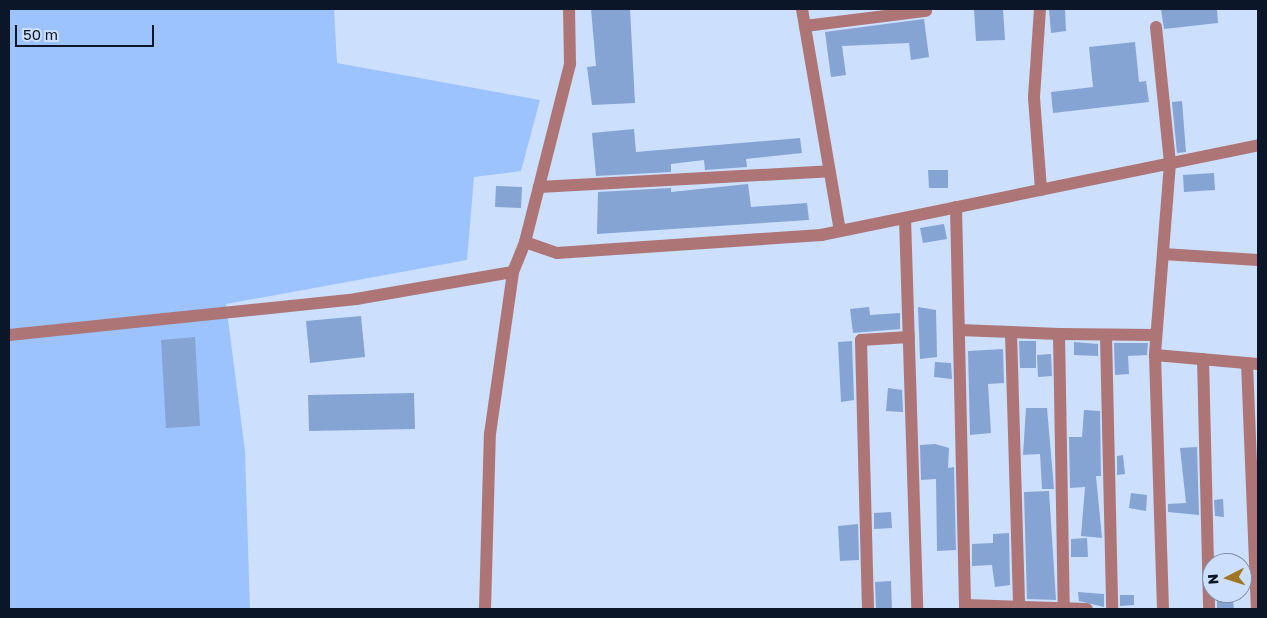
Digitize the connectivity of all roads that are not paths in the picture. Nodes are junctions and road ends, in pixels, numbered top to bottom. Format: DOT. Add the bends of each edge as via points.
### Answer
graph roads {
  1 [pos="569,9"];
  2 [pos="802,9"];
  3 [pos="1040,9"];
  4 [pos="926,11"];
  5 [pos="805,26"];
  6 [pos="1156,27"];
  7 [pos="1258,145"];
  8 [pos="1170,163"];
  9 [pos="830,171"];
  10 [pos="539,187"];
  11 [pos="1040,190"];
  12 [pos="956,207"];
  13 [pos="905,218"];
  14 [pos="840,231"];
  15 [pos="525,242"];
  16 [pos="1163,254"];
  17 [pos="1258,260"];
  18 [pos="513,272"];
  19 [pos="959,330"];
  20 [pos="1011,333"];
  21 [pos="1059,334"];
  22 [pos="9,335"];
  23 [pos="1156,335"];
  24 [pos="1106,336"];
  25 [pos="909,337"];
  26 [pos="1155,355"];
  27 [pos="1203,359"];
  28 [pos="1253,364"];
  29 [pos="965,607"];
  30 [pos="485,609"];
  31 [pos="868,609"];
  32 [pos="916,609"];
  33 [pos="1019,609"];
  34 [pos="1064,609"];
  35 [pos="1088,609"];
  36 [pos="1112,609"];
  37 [pos="1162,609"];
  38 [pos="1209,609"];
  39 [pos="1257,609"];
  1 -- 10 [label="street" via="570,64"];
  2 -- 5 [label="street"];
  3 -- 11 [label="street" via="1034,98"];
  4 -- 5 [label="street"];
  5 -- 9 [label="street"];
  6 -- 8 [label="street"];
  7 -- 8 [label="street"];
  8 -- 11 [label="street"];
  8 -- 16 [label="street"];
  9 -- 10 [label="street"];
  9 -- 14 [label="street"];
  10 -- 15 [label="street"];
  11 -- 12 [label="street"];
  12 -- 13 [label="street"];
  12 -- 19 [label="street"];
  13 -- 14 [label="street"];
  13 -- 25 [label="street"];
  14 -- 15 [label="street" via="557,253"];
  15 -- 18 [label="street"];
  16 -- 17 [label="street"];
  16 -- 23 [label="street"];
  18 -- 22 [label="street" via="356,299"];
  18 -- 30 [label="street" via="490,434"];
  19 -- 20 [label="street"];
  19 -- 29 [label="street"];
  20 -- 21 [label="street"];
  20 -- 33 [label="street"];
  21 -- 24 [label="street"];
  21 -- 34 [label="street"];
  23 -- 24 [label="street"];
  23 -- 26 [label="street"];
  24 -- 36 [label="street"];
  25 -- 31 [label="street" via="861,340"];
  25 -- 32 [label="street"];
  26 -- 27 [label="street"];
  26 -- 37 [label="street"];
  27 -- 28 [label="street"];
  27 -- 38 [label="street"];
  28 -- 39 [label="street"];
  29 -- 33 [label="street"];
  33 -- 34 [label="street"];
  34 -- 35 [label="street"];
}
